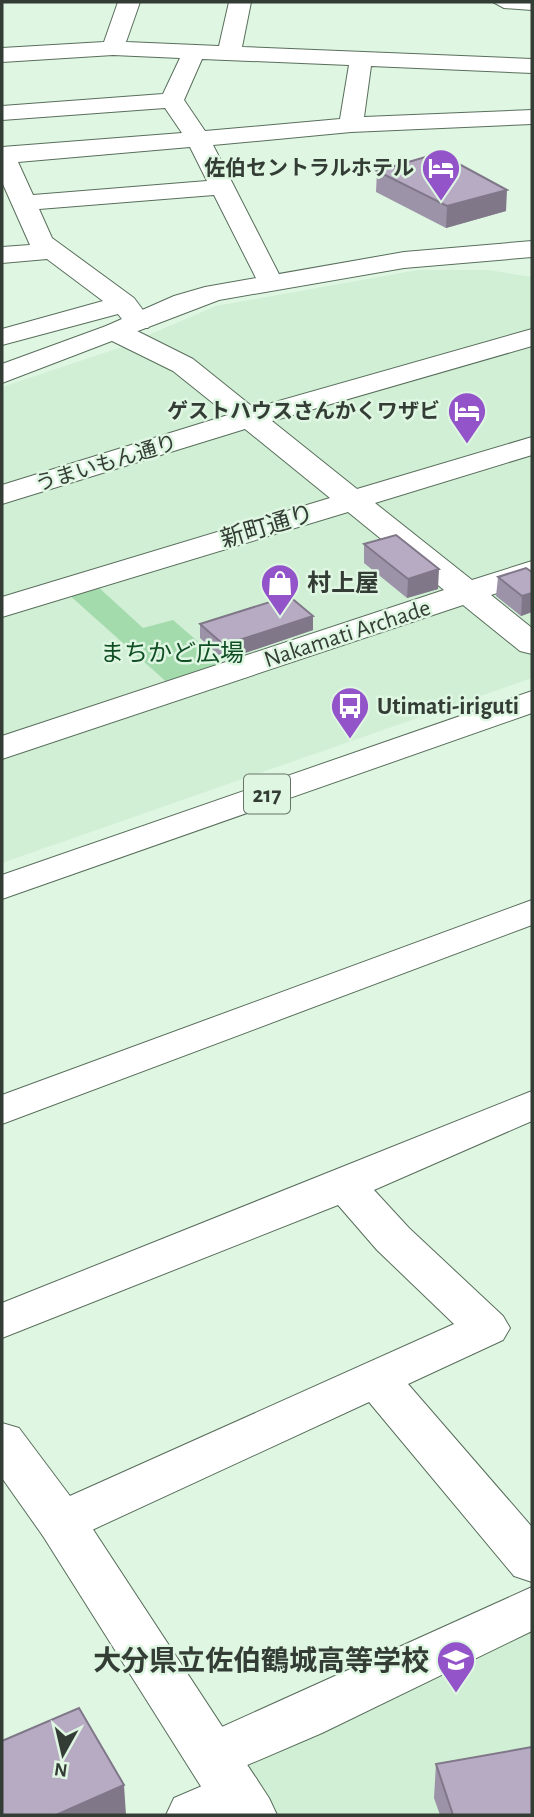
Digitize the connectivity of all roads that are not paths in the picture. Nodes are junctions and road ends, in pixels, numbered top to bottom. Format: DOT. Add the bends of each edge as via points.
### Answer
graph roads {
  1 [pos="129,2"];
  2 [pos="240,2"];
  3 [pos="504,2"];
  4 [pos="532,4"];
  5 [pos="113,48"];
  6 [pos="194,51"];
  7 [pos="229,52"];
  8 [pos="2,55"];
  9 [pos="361,58"];
  10 [pos="532,66"];
  11 [pos="172,100"];
  12 [pos="2,113"];
  13 [pos="532,117"];
  14 [pos="351,125"];
  15 [pos="198,139"];
  16 [pos="2,155"];
  17 [pos="222,187"];
  18 [pos="24,203"];
  19 [pos="532,248"];
  20 [pos="51,251"];
  21 [pos="2,255"];
  22 [pos="270,282"];
  23 [pos="126,319"];
  24 [pos="2,337"];
  25 [pos="532,337"];
  26 [pos="2,374"];
  27 [pos="247,419"];
  28 [pos="532,446"];
  29 [pos="2,495"];
  30 [pos="351,501"];
  31 [pos="532,571"];
  32 [pos="469,593"];
  33 [pos="2,607"];
  34 [pos="532,644"];
  35 [pos="532,701"];
  36 [pos="2,748"];
  37 [pos="2,888"];
  38 [pos="532,912"];
  39 [pos="532,1105"];
  40 [pos="2,1110"];
  41 [pos="345,1185"];
  42 [pos="2,1321"];
  43 [pos="378,1381"];
  44 [pos="6,1457"];
  45 [pos="61,1522"];
  46 [pos="532,1562"];
  47 [pos="532,1608"];
  48 [pos="223,1795"];
  1 -- 5 [label="main road"];
  2 -- 7 [label="main road"];
  3 -- 4 [label="main road"];
  5 -- 6 [label="main road"];
  5 -- 8 [label="main road"];
  6 -- 7 [label="main road"];
  6 -- 11 [label="main road"];
  7 -- 9 [label="main road"];
  9 -- 10 [label="main road"];
  9 -- 14 [label="main road"];
  11 -- 12 [label="main road"];
  11 -- 15 [label="main road"];
  13 -- 14 [label="main road"];
  14 -- 15 [label="main road"];
  15 -- 16 [label="main road"];
  15 -- 17 [label="main road"];
  16 -- 18 [label="main road"];
  17 -- 18 [label="main road"];
  17 -- 22 [label="main road"];
  18 -- 20 [label="main road" via="41,242"];
  19 -- 22 [label="main road" via="404,260"];
  20 -- 21 [label="main road"];
  20 -- 23 [label="main road"];
  22 -- 23 [label="main road"];
  23 -- 24 [label="main road"];
  23 -- 26 [label="main road"];
  23 -- 27 [label="main road"];
  25 -- 27 [label="main road, うまいもん通り"];
  27 -- 29 [label="main road, うまいもん通り"];
  27 -- 30 [label="main road"];
  28 -- 30 [label="main road, 新町通り"];
  30 -- 32 [label="main road"];
  30 -- 33 [label="main road, 新町通り"];
  31 -- 32 [label="main road, Nakamati Archade"];
  32 -- 34 [label="main road"];
  32 -- 36 [label="main road, Nakamati Archade"];
  35 -- 37 [label="main road, 217"];
  38 -- 40 [label="main road"];
  39 -- 41 [label="main road"];
  41 -- 42 [label="main road"];
  41 -- 43 [label="main road" via="393,1239 487,1328"];
  43 -- 45 [label="main road"];
  43 -- 46 [label="main road"];
  44 -- 45 [label="main road"];
  45 -- 48 [label="main road"];
  47 -- 48 [label="main road" via="303,1717"];
}
